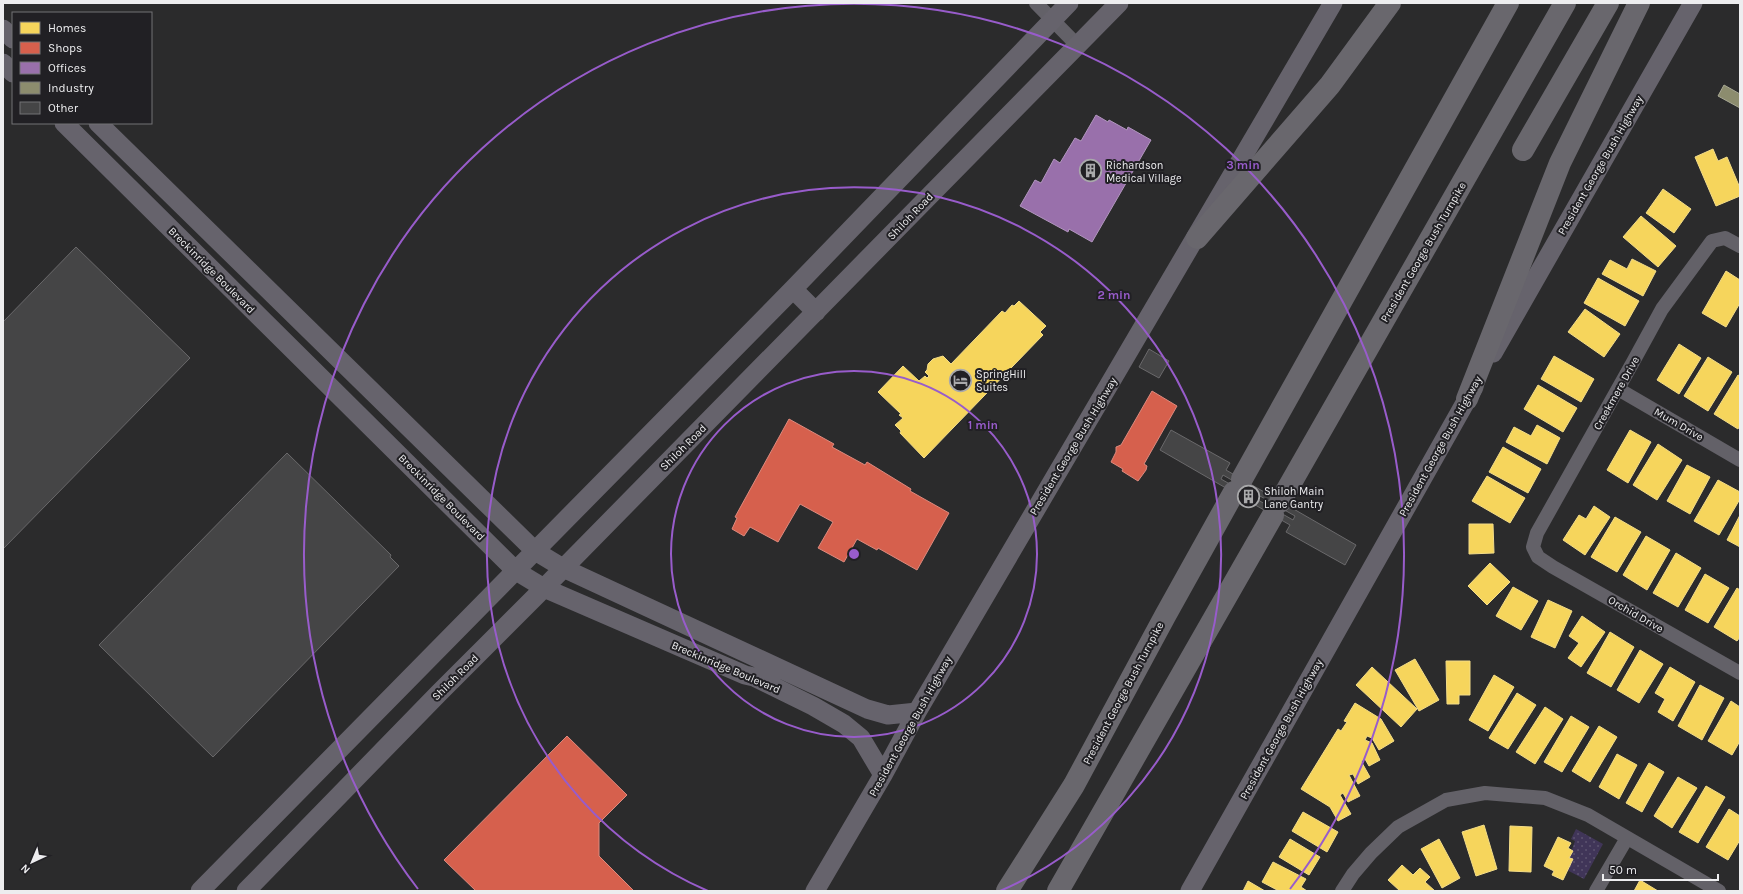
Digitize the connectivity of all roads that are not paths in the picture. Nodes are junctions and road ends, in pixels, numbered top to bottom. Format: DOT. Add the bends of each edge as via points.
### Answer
graph roads {
  1 [pos="1036,3"];
  2 [pos="1069,3"];
  3 [pos="1119,3"];
  4 [pos="1333,3"];
  5 [pos="1390,3"];
  6 [pos="1508,3"];
  7 [pos="1565,3"];
  8 [pos="1608,3"];
  9 [pos="1639,3"];
  10 [pos="1693,3"];
  11 [pos="1052,19"];
  12 [pos="3,29"];
  13 [pos="12,38"];
  14 [pos="1077,45"];
  15 [pos="3,63"];
  16 [pos="12,72"];
  17 [pos="65,124"];
  18 [pos="99,124"];
  19 [pos="1523,150"];
  20 [pos="1197,238"];
  21 [pos="1740,246"];
  22 [pos="793,289"];
  23 [pos="816,312"];
  24 [pos="1618,389"];
  25 [pos="1467,399"];
  26 [pos="1740,460"];
  27 [pos="535,551"];
  28 [pos="1534,552"];
  29 [pos="563,568"];
  30 [pos="516,571"];
  31 [pos="544,588"];
  32 [pos="750,654"];
  33 [pos="1740,673"];
  34 [pos="745,675"];
  35 [pos="917,712"];
  36 [pos="883,776"];
  37 [pos="1627,838"];
  38 [pos="200,891"];
  39 [pos="246,891"];
  40 [pos="815,891"];
  41 [pos="1007,891"];
  42 [pos="1058,891"];
  43 [pos="1190,891"];
  44 [pos="1342,891"];
  45 [pos="1596,891"];
  46 [pos="1719,891"];
  1 -- 11 [label="street"];
  2 -- 11 [label="main road"];
  3 -- 14 [label="main road, Shiloh Road"];
  4 -- 20 [label="main road, President George Bush Highway"];
  5 -- 20 [label="highway" via="1330,85"];
  6 -- 41 [label="highway, President George Bush Turnpike" via="1165,616 1074,785"];
  7 -- 42 [label="highway, President George Bush Turnpike"];
  8 -- 19 [label="highway"];
  9 -- 25 [label="highway" via="1560,163"];
  10 -- 25 [label="main road, President George Bush Highway"];
  11 -- 14 [label="street"];
  11 -- 22 [label="main road"];
  12 -- 13 [label="main road"];
  14 -- 23 [label="main road, Shiloh Road"];
  15 -- 16 [label="main road"];
  17 -- 30 [label="main road, Breckinridge Boulevard"];
  18 -- 27 [label="main road, Breckinridge Boulevard"];
  20 -- 35 [label="main road, President George Bush Highway"];
  21 -- 24 [label="street, Creekmere Drive" via="1725,238 1712,241 1662,309"];
  22 -- 23 [label="main road"];
  22 -- 27 [label="main road"];
  23 -- 29 [label="main road, Shiloh Road"];
  24 -- 26 [label="street, Mum Drive"];
  24 -- 28 [label="street, Creekmere Drive" via="1536,533 1533,542"];
  25 -- 43 [label="main road, President George Bush Highway"];
  27 -- 29 [label="main road, Breckinridge Boulevard"];
  27 -- 30 [label="main road"];
  28 -- 33 [label="street, Orchid Drive" via="1553,567"];
  29 -- 31 [label="main road, Shiloh Road"];
  29 -- 32 [label="main road, Breckinridge Boulevard"];
  30 -- 31 [label="main road, Breckinridge Boulevard"];
  30 -- 38 [label="main road"];
  31 -- 34 [label="main road, Breckinridge Boulevard"];
  31 -- 39 [label="main road, Shiloh Road"];
  32 -- 34 [label="main road"];
  32 -- 35 [label="main road, Breckinridge Boulevard" via="867,709 888,715"];
  34 -- 36 [label="main road, Breckinridge Boulevard" via="813,706 844,724 861,738"];
  35 -- 36 [label="main road, President George Bush Highway"];
  36 -- 40 [label="main road, President George Bush Highway"];
  37 -- 44 [label="street" via="1588,815 1546,798 1485,793 1446,800 1398,827 1371,853"];
  37 -- 45 [label="street"];
  37 -- 46 [label="street"];
}
